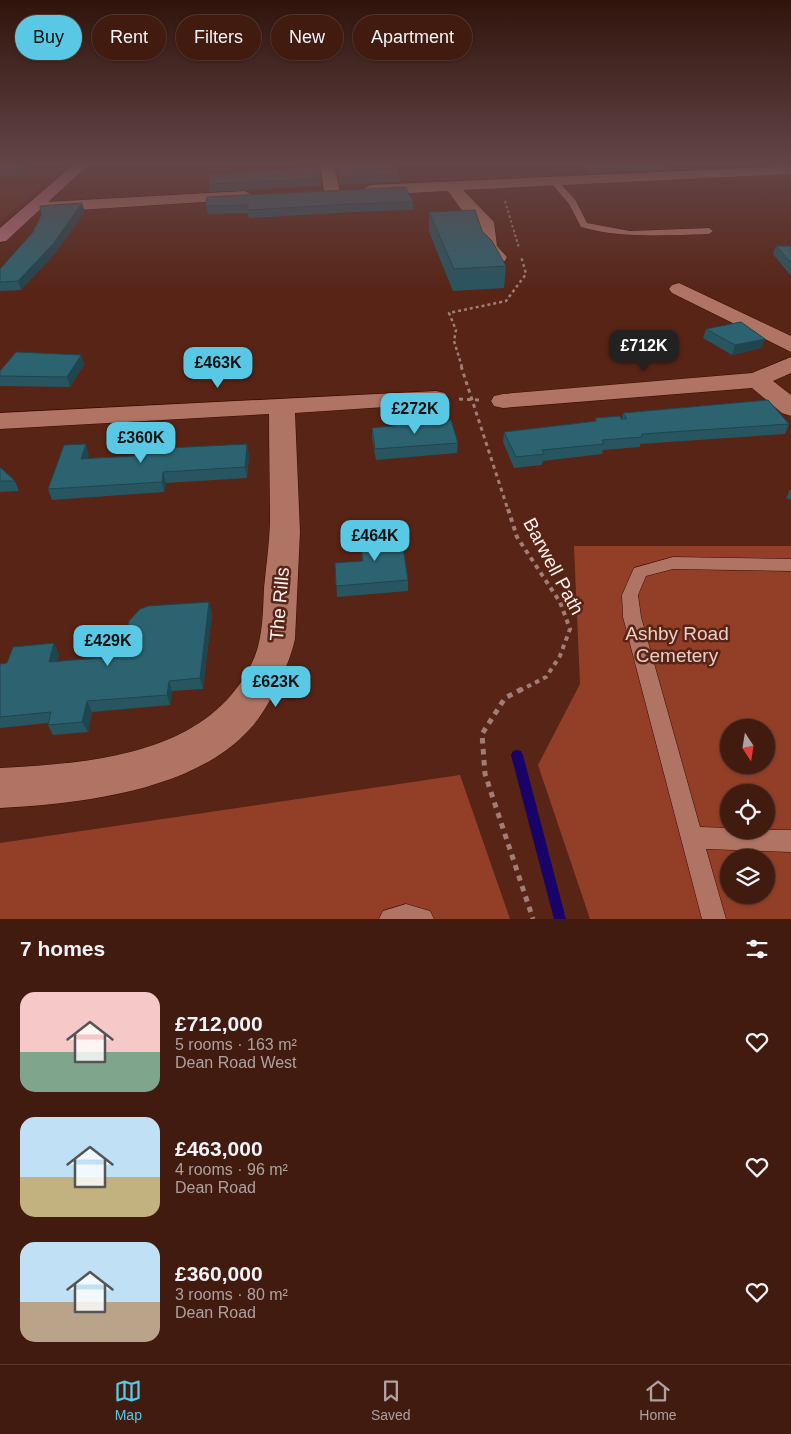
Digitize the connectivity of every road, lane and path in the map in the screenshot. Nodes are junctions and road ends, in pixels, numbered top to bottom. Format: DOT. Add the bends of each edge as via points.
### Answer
graph roads {
  1 [pos="34,208"];
  2 [pos="468,208"];
  3 [pos="507,208"];
  4 [pos="575,208"];
  5 [pos="709,231"];
  6 [pos="0,237"];
  7 [pos="498,257"];
  8 [pos="679,290"];
  9 [pos="791,346"];
  10 [pos="791,364"];
  11 [pos="757,380"];
  12 [pos="436,398"];
  13 [pos="471,399"];
  14 [pos="503,401"];
  15 [pos="282,406"];
  16 [pos="791,408"];
  17 [pos="0,421"];
  18 [pos="790,567"];
  19 [pos="0,788"];
  20 [pos="692,838"];
  21 [pos="791,841"];
  22 [pos="392,919"];
  23 [pos="422,919"];
  24 [pos="533,919"];
  25 [pos="714,919"];
  1 -- 6 [label="main road"];
  2 -- 7 [label="street" via="474,219 486,222 488,247"];
  3 -- 13 [label="path, Barwell Path" via="526,274 506,301 449,313 456,330 454,341"];
  4 -- 5 [label="lane" via="584,225 597,230 640,233"];
  8 -- 9 [label="street"];
  10 -- 11 [label="street"];
  11 -- 14 [label="street"];
  11 -- 16 [label="street"];
  12 -- 13 [label="path"];
  12 -- 15 [label="street"];
  13 -- 14 [label="path"];
  13 -- 24 [label="path, Barwell Path" via="517,537 560,602 570,628 560,656 546,677 505,698 482,734 484,774"];
  15 -- 17 [label="street"];
  15 -- 19 [label="street, The Rills" via="285,525 279,620 274,654 262,685 224,730 181,754 137,772 83,783"];
  18 -- 20 [label="lane" via="673,562 640,572 630,595 632,617"];
  20 -- 21 [label="lane"];
  20 -- 25 [label="lane"];
  22 -- 23 [label="lane" via="406,916"];
}
